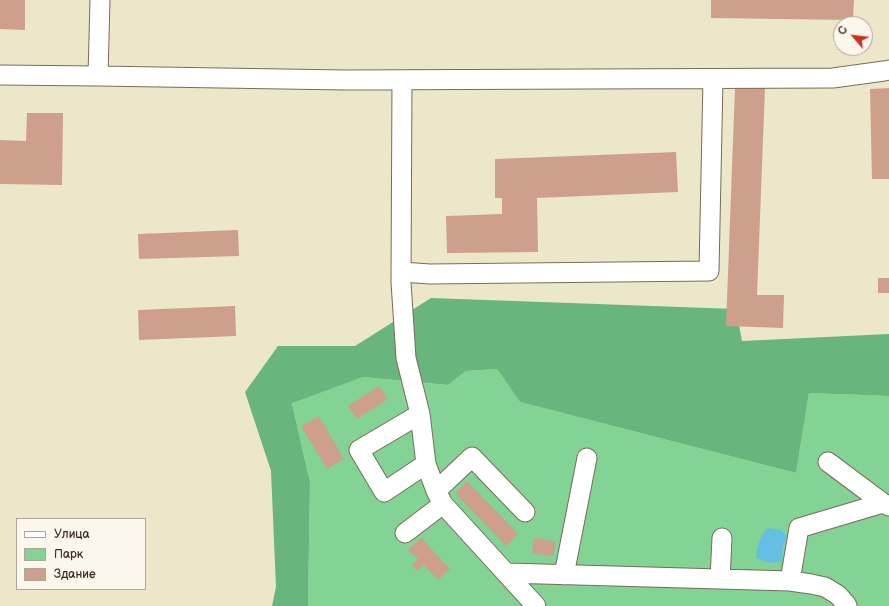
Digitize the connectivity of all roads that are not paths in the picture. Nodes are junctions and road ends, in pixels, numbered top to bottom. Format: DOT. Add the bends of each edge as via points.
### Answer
graph roads {
  1 [pos="100,0"];
  2 [pos="889,70"];
  3 [pos="0,75"];
  4 [pos="98,76"];
  5 [pos="713,79"];
  6 [pos="402,80"];
  7 [pos="401,272"];
  8 [pos="420,414"];
  9 [pos="588,458"];
  10 [pos="828,462"];
  11 [pos="426,464"];
  12 [pos="440,498"];
  13 [pos="886,505"];
  14 [pos="525,512"];
  15 [pos="405,533"];
  16 [pos="722,538"];
  17 [pos="507,573"];
  18 [pos="564,575"];
  19 [pos="720,579"];
  20 [pos="790,581"];
  21 [pos="536,606"];
  22 [pos="847,606"];
  1 -- 4 [label="street"];
  2 -- 5 [label="street" via="833,78"];
  3 -- 4 [label="street"];
  4 -- 6 [label="street"];
  5 -- 6 [label="street"];
  5 -- 7 [label="street" via="709,271 438,274"];
  6 -- 7 [label="street"];
  7 -- 8 [label="street" via="406,358"];
  8 -- 11 [label="street"];
  8 -- 11 [label="street" via="359,450 384,492"];
  9 -- 18 [label="street"];
  10 -- 13 [label="street"];
  11 -- 12 [label="street"];
  12 -- 14 [label="street" via="472,457"];
  12 -- 15 [label="street"];
  12 -- 17 [label="street"];
  13 -- 20 [label="street" via="799,528"];
  16 -- 19 [label="street"];
  17 -- 18 [label="street"];
  17 -- 21 [label="street"];
  18 -- 19 [label="street"];
  19 -- 20 [label="street"];
  20 -- 22 [label="street" via="825,587 838,595"];
}
